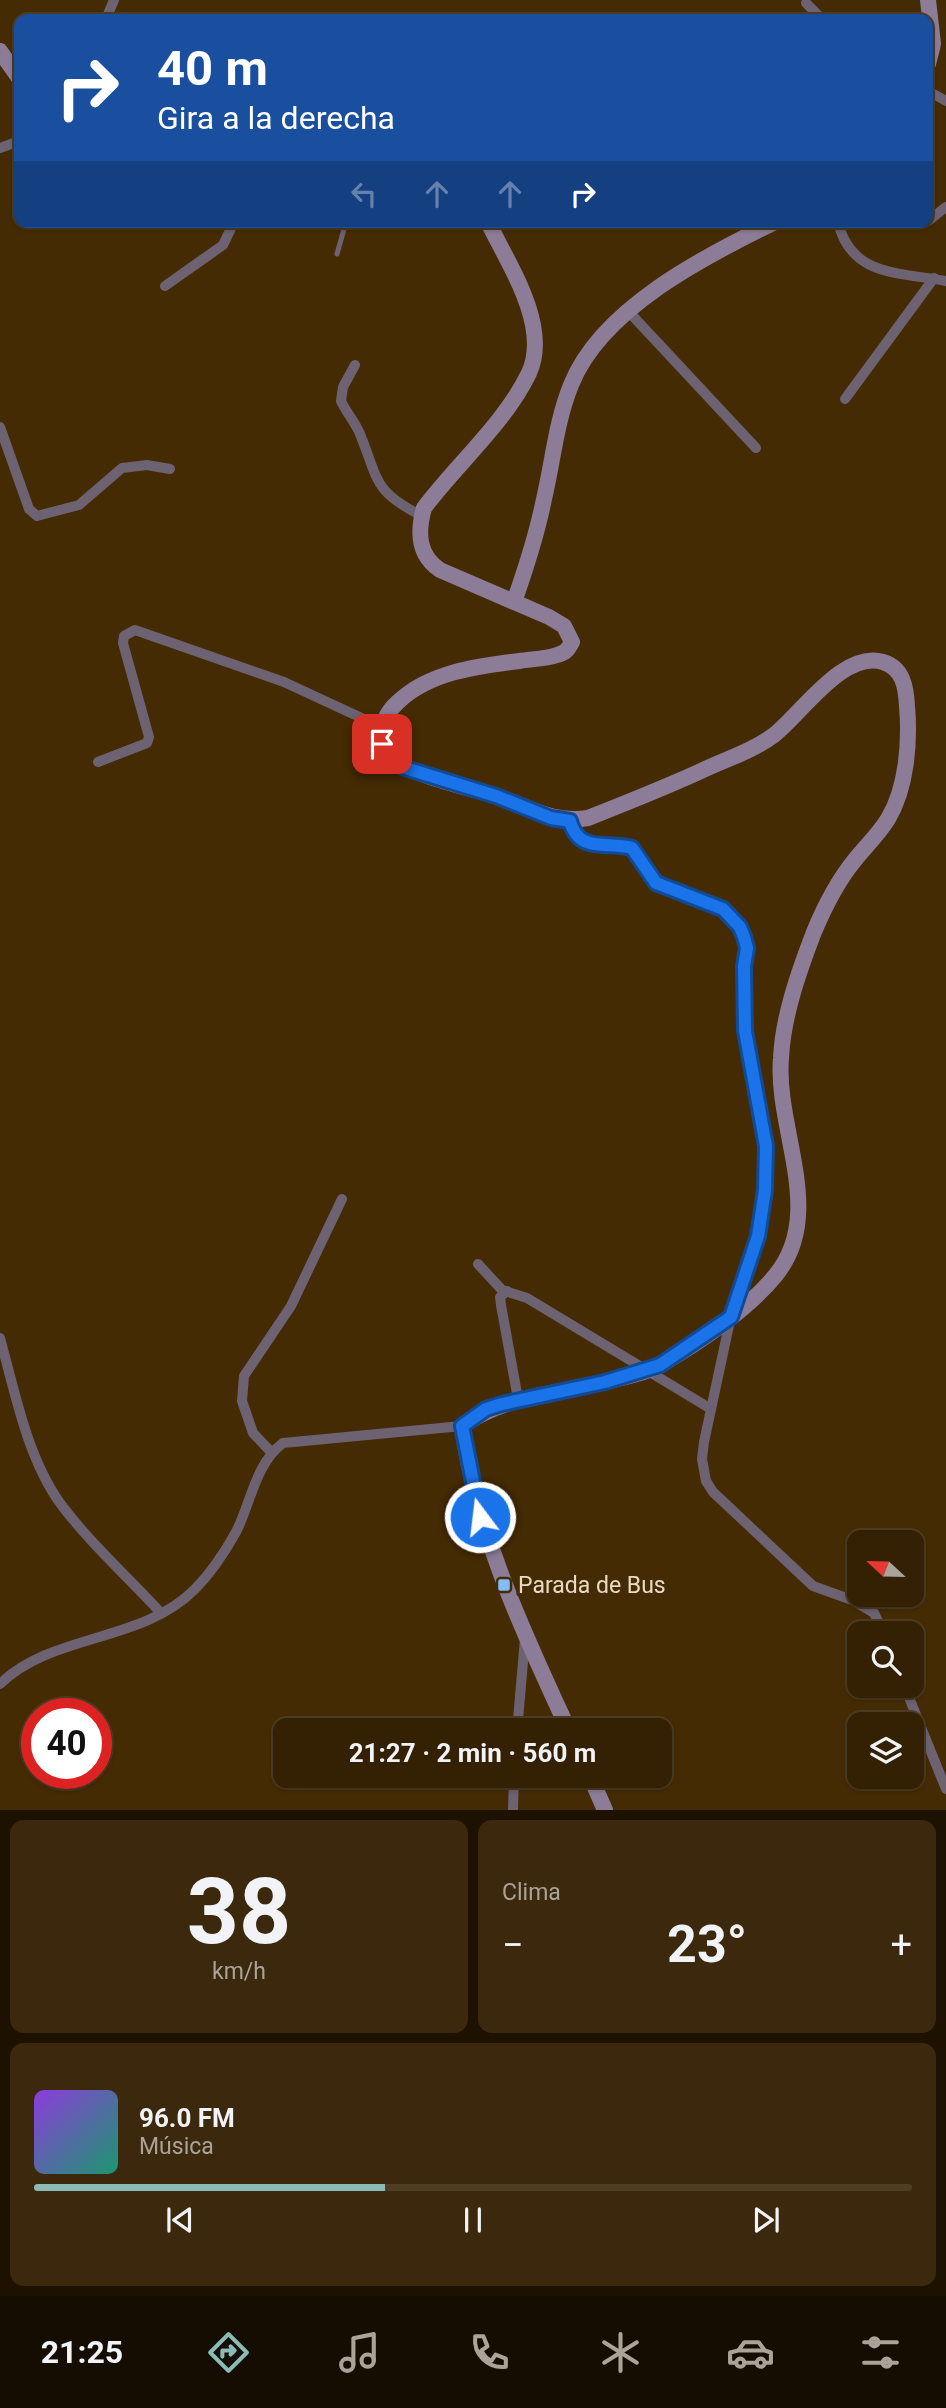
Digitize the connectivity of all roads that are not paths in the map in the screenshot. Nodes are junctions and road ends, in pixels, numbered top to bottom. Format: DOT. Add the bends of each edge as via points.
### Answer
graph roads {
  1 [pos="806,3"];
  2 [pos="817,14"];
  3 [pos="0,51"];
  4 [pos="14,71"];
  5 [pos="231,228"];
  6 [pos="344,228"];
  7 [pos="491,228"];
  8 [pos="763,228"];
  9 [pos="840,228"];
  10 [pos="337,254"];
  11 [pos="934,278"];
  12 [pos="946,281"];
  13 [pos="165,286"];
  14 [pos="629,312"];
  15 [pos="355,365"];
  16 [pos="845,399"];
  17 [pos="0,427"];
  18 [pos="756,448"];
  19 [pos="170,469"];
  20 [pos="422,516"];
  21 [pos="514,602"];
  22 [pos="381,727"];
  23 [pos="98,762"];
  24 [pos="570,821"];
  25 [pos="342,1199"];
  26 [pos="478,1264"];
  27 [pos="507,1291"];
  28 [pos="731,1317"];
  29 [pos="0,1338"];
  30 [pos="645,1370"];
  31 [pos="518,1399"];
  32 [pos="711,1409"];
  33 [pos="462,1426"];
  34 [pos="271,1452"];
  35 [pos="161,1613"];
  36 [pos="878,1621"];
  37 [pos="526,1636"];
  38 [pos="0,1684"];
  39 [pos="909,1698"];
  40 [pos="518,1718"];
  41 [pos="564,1718"];
  42 [pos="514,1788"];
  43 [pos="595,1788"];
  44 [pos="946,1789"];
  45 [pos="513,1810"];
  46 [pos="605,1810"];
  1 -- 2 [label="street"];
  3 -- 4 [label="street"];
  5 -- 13 [label="street" via="223,246"];
  6 -- 10 [label="lane"];
  7 -- 20 [label="street" via="523,293 536,351 530,372 515,395"];
  8 -- 14 [label="street" via="724,247"];
  9 -- 11 [label="street" via="845,246 863,262"];
  11 -- 12 [label="street"];
  11 -- 16 [label="street"];
  14 -- 18 [label="street"];
  14 -- 21 [label="street" via="589,350 571,383 557,425 545,498"];
  15 -- 20 [label="street" via="341,401 358,430 372,473 395,503"];
  17 -- 19 [label="street" via="29,509 37,516 79,505 122,468 147,465"];
  20 -- 21 [label="street" via="421,544 428,561 457,580"];
  21 -- 22 [label="street" via="564,626 572,642 568,650 435,679 411,690 389,710"];
  22 -- 23 [label="street" via="284,682 135,630 124,636 123,643 149,737 147,743"];
  22 -- 24 [label="street" via="382,744 390,760 405,768"];
  24 -- 28 [label="street" via="573,833 583,842 632,848 656,883 723,909 744,937 745,1031 763,1117 765,1190 758,1236"];
  24 -- 28 [label="street" via="588,818 750,751 854,664 886,662 901,674 908,720 898,798 879,833 835,889 814,932 787,1020 780,1059 799,1201 796,1236 778,1273"];
  25 -- 34 [label="street" via="291,1306 244,1376 242,1401 253,1433"];
  26 -- 27 [label="street"];
  27 -- 30 [label="street" via="527,1298"];
  27 -- 31 [label="street" via="500,1297"];
  28 -- 30 [label="street" via="660,1365"];
  28 -- 32 [label="street"];
  29 -- 35 [label="street" via="32,1442 60,1503"];
  30 -- 31 [label="street"];
  30 -- 32 [label="street"];
  31 -- 33 [label="street" via="486,1409"];
  32 -- 36 [label="street" via="702,1459 713,1492 813,1586 852,1600 874,1613"];
  33 -- 34 [label="street" via="283,1443"];
  33 -- 37 [label="street" via="474,1496"];
  34 -- 35 [label="street" via="236,1533 195,1589"];
  35 -- 38 [label="street" via="41,1657"];
  37 -- 40 [label="street"];
  37 -- 41 [label="street"];
  39 -- 44 [label="street"];
  42 -- 45 [label="street"];
  43 -- 46 [label="street"];
}
